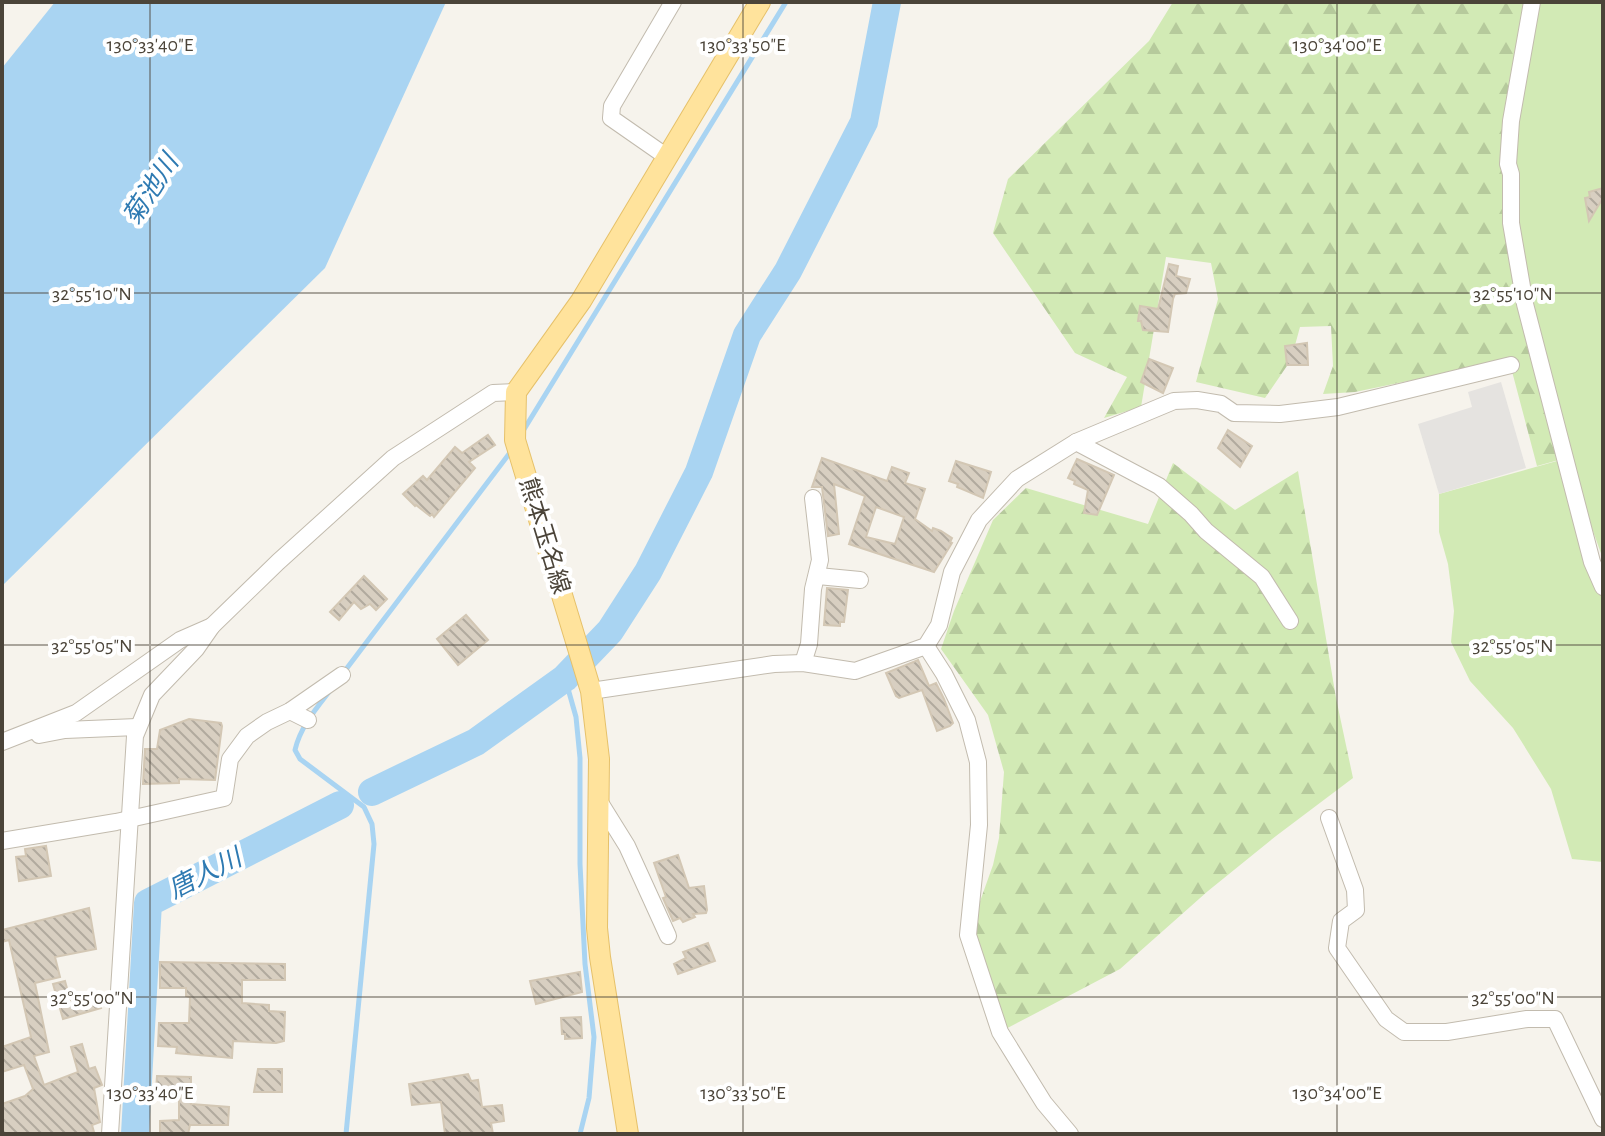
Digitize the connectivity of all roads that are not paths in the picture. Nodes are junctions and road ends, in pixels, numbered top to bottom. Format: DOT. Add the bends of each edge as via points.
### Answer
graph roads {
  1 [pos="673,2"];
  2 [pos="760,2"];
  3 [pos="1532,2"];
  4 [pos="667,157"];
  5 [pos="1511,365"];
  6 [pos="516,392"];
  7 [pos="1076,442"];
  8 [pos="813,498"];
  9 [pos="818,576"];
  10 [pos="860,580"];
  11 [pos="1603,587"];
  12 [pos="1290,621"];
  13 [pos="212,626"];
  14 [pos="926,646"];
  15 [pos="803,663"];
  16 [pos="342,675"];
  17 [pos="589,686"];
  18 [pos="290,711"];
  19 [pos="308,720"];
  20 [pos="137,727"];
  21 [pos="2,742"];
  22 [pos="599,801"];
  23 [pos="1329,818"];
  24 [pos="129,819"];
  25 [pos="2,841"];
  26 [pos="668,936"];
  27 [pos="1603,1119"];
  28 [pos="110,1134"];
  29 [pos="628,1134"];
  30 [pos="1070,1134"];
  1 -- 4 [label="street" via="612,106 611,118"];
  2 -- 4 [label="main road"];
  3 -- 11 [label="street" via="1511,121 1511,223 1525,304"];
  4 -- 6 [label="main road" via="581,301"];
  5 -- 7 [label="street" via="1338,407 1280,414 1234,413 1221,404 1174,401"];
  6 -- 13 [label="street" via="493,393 393,458"];
  6 -- 17 [label="main road, 熊本玉名線" via="515,440"];
  7 -- 12 [label="street" via="1159,486 1262,577"];
  7 -- 14 [label="street" via="1017,479 979,520 952,572 939,625"];
  8 -- 9 [label="street"];
  9 -- 10 [label="street"];
  9 -- 15 [label="street"];
  13 -- 20 [label="street" via="152,695"];
  13 -- 21 [label="street" via="180,640 76,713"];
  14 -- 15 [label="street" via="855,671"];
  14 -- 30 [label="street" via="967,720 978,762 979,825 968,935 1000,1032"];
  15 -- 17 [label="street"];
  16 -- 18 [label="street"];
  17 -- 22 [label="main road, 熊本玉名線" via="598,734"];
  18 -- 19 [label="street"];
  18 -- 24 [label="street" via="247,736 230,759 224,798"];
  20 -- 21 [label="street" via="65,730"];
  20 -- 24 [label="street"];
  22 -- 26 [label="street" via="627,846"];
  22 -- 29 [label="main road, 熊本玉名線" via="597,928"];
  23 -- 27 [label="street" via="1355,890 1356,910 1341,921 1337,948 1386,1019 1414,1033 1555,1019"];
  24 -- 25 [label="street"];
  24 -- 28 [label="street"];
}
